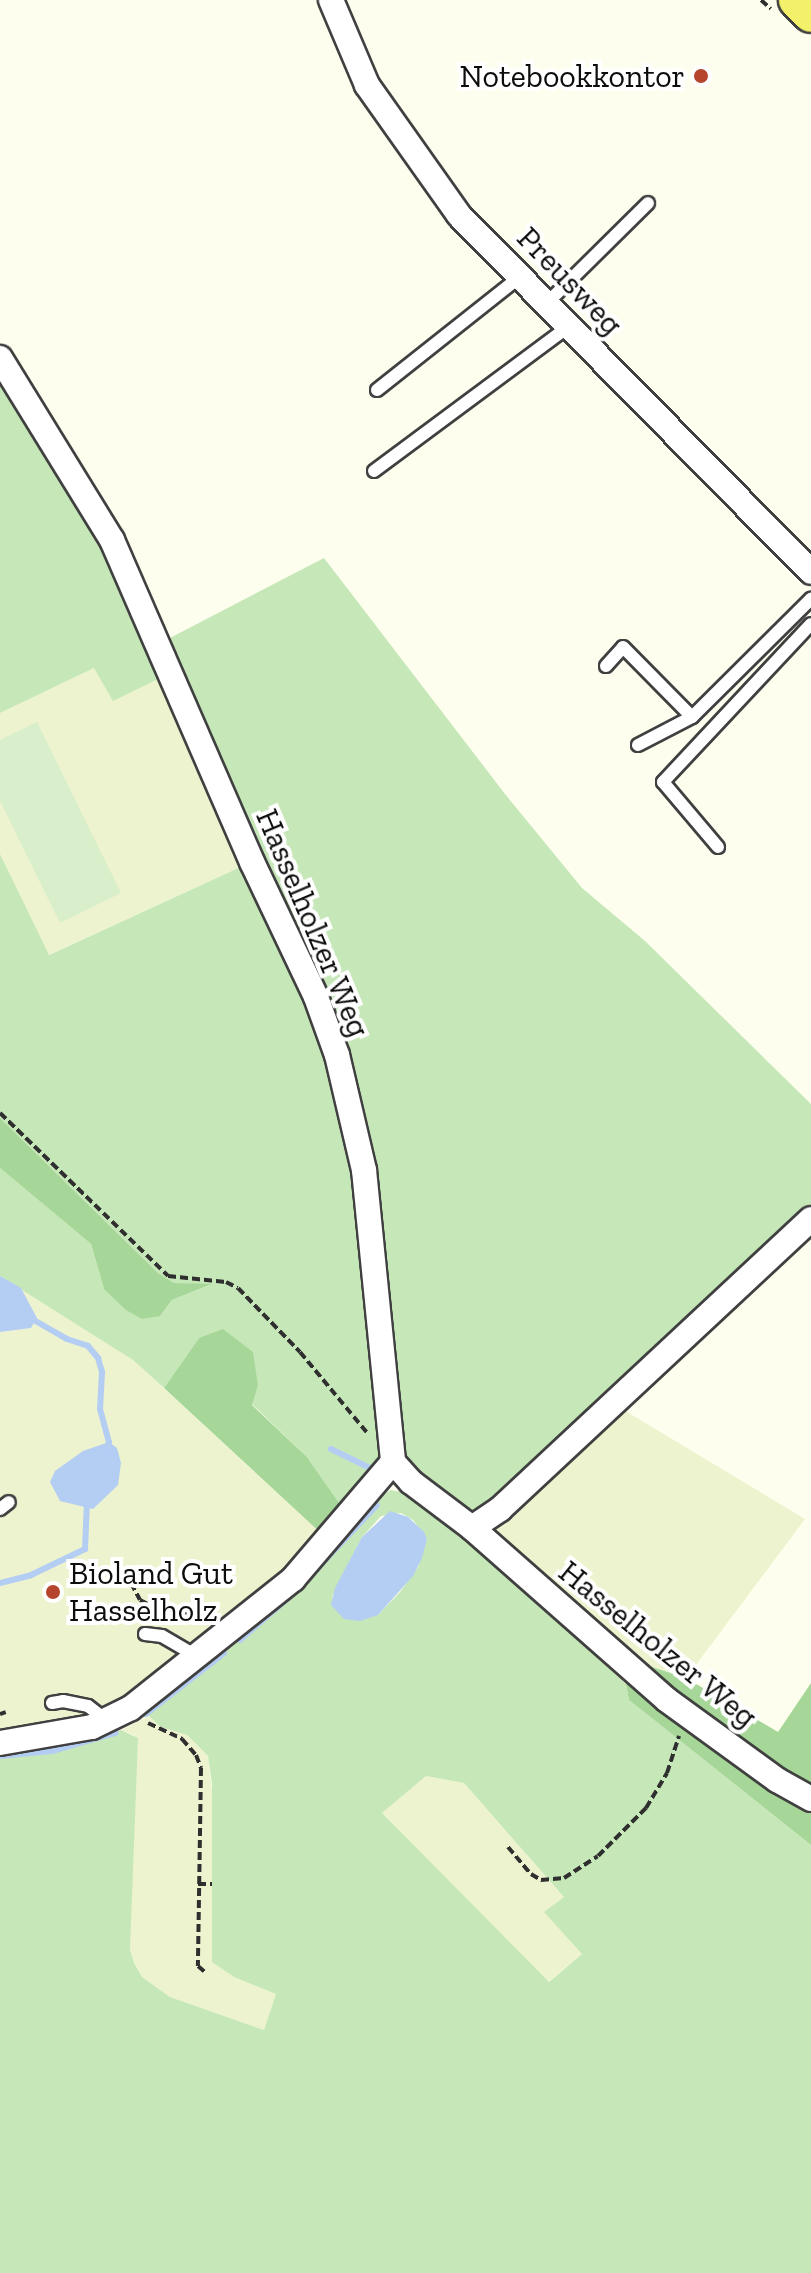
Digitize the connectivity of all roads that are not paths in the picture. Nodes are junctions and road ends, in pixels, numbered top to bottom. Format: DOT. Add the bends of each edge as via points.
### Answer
graph roads {
  1 [pos="331,0"];
  2 [pos="798,0"];
  3 [pos="811,13"];
  4 [pos="648,203"];
  5 [pos="521,276"];
  6 [pos="547,303"];
  7 [pos="569,326"];
  8 [pos="0,358"];
  9 [pos="377,390"];
  10 [pos="374,471"];
  11 [pos="811,572"];
  12 [pos="811,599"];
  13 [pos="811,624"];
  14 [pos="606,666"];
  15 [pos="692,717"];
  16 [pos="638,745"];
  17 [pos="718,847"];
  18 [pos="811,1219"];
  19 [pos="391,1455"];
  20 [pos="472,1528"];
  21 [pos="145,1634"];
  22 [pos="198,1657"];
  23 [pos="52,1703"];
  24 [pos="107,1721"];
  25 [pos="0,1743"];
  26 [pos="811,1799"];
  1 -- 5 [label="street, Preusweg" via="367,85 406,144 459,215"];
  2 -- 3 [label="main road"];
  4 -- 6 [label="lane"];
  5 -- 6 [label="street, Preusweg"];
  5 -- 9 [label="lane"];
  6 -- 7 [label="street, Preusweg"];
  7 -- 10 [label="lane"];
  7 -- 11 [label="street, Preusweg"];
  8 -- 19 [label="street, Hasselholzer Weg" via="112,540 337,1055 364,1170"];
  12 -- 15 [label="lane"];
  13 -- 17 [label="lane" via="663,782"];
  14 -- 15 [label="lane" via="623,647"];
  15 -- 16 [label="lane"];
  18 -- 20 [label="street" via="500,1509"];
  19 -- 20 [label="street, Hasselholzer Weg" via="411,1482"];
  19 -- 22 [label="street" via="328,1541"];
  20 -- 26 [label="street, Hasselholzer Weg" via="681,1710"];
  21 -- 22 [label="lane" via="162,1636"];
  22 -- 24 [label="street"];
  23 -- 24 [label="lane" via="88,1706"];
  24 -- 25 [label="street"];
}
